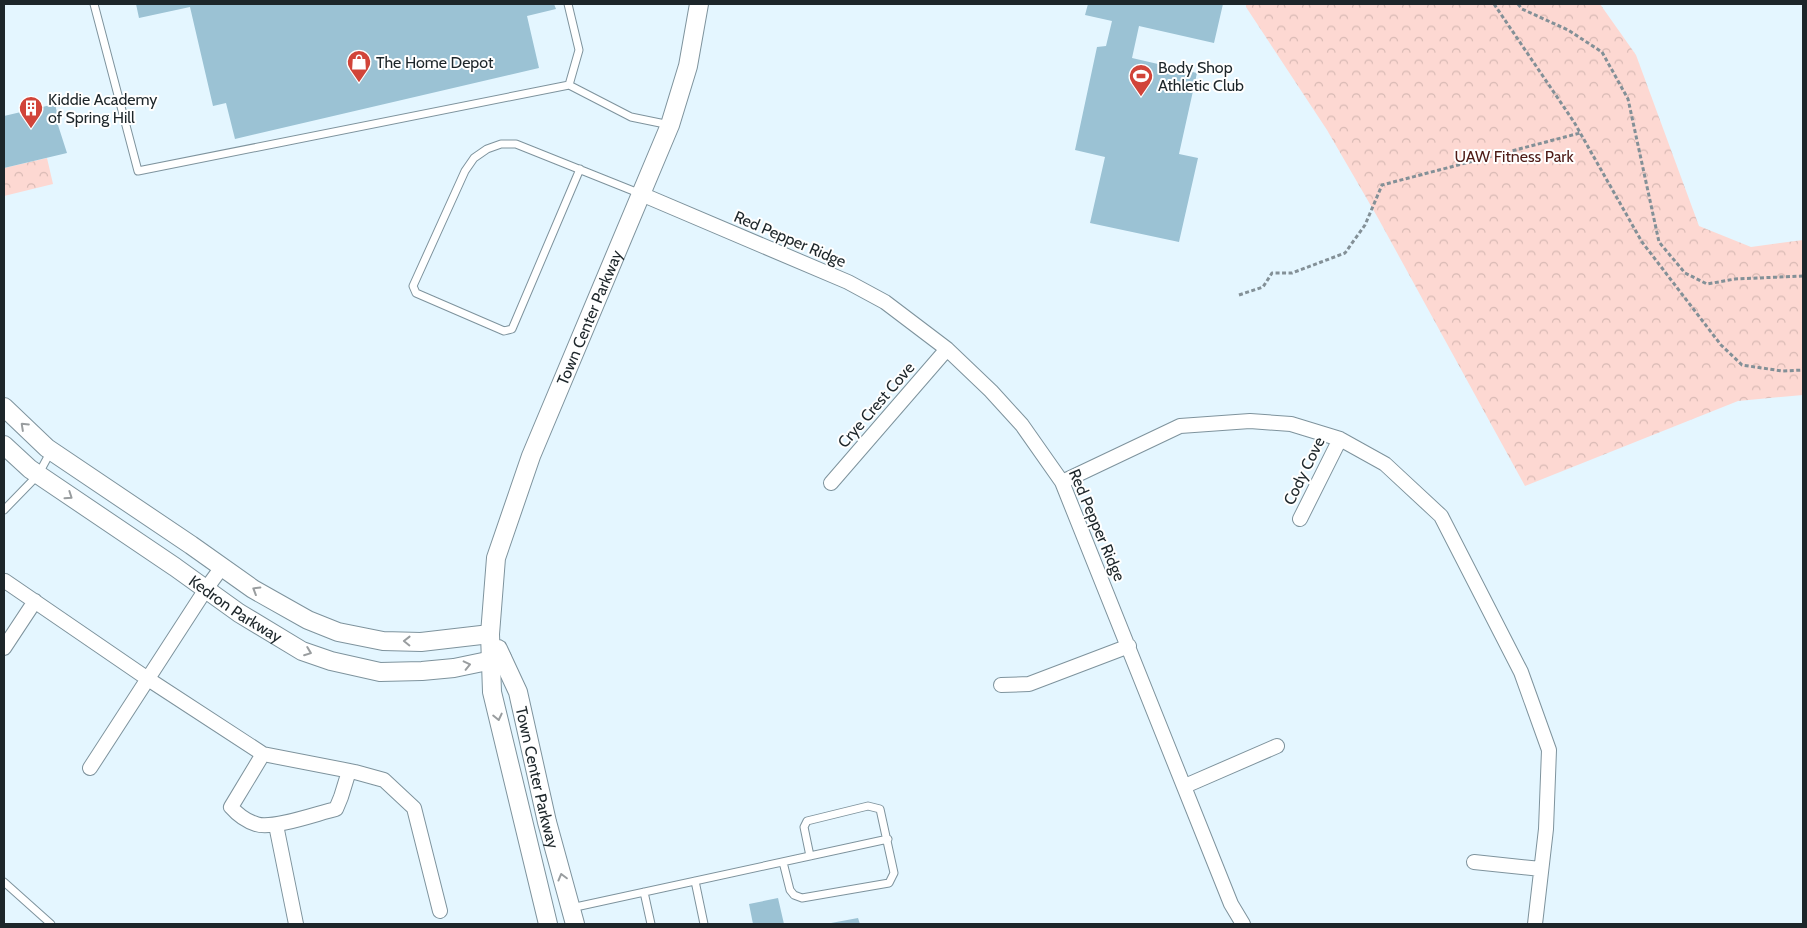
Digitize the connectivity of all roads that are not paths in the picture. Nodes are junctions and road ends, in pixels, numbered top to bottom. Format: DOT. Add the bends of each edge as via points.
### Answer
graph roads {
  1 [pos="94,4"];
  2 [pos="568,4"];
  3 [pos="699,4"];
  4 [pos="569,85"];
  5 [pos="670,125"];
  6 [pos="580,169"];
  7 [pos="642,194"];
  8 [pos="947,349"];
  9 [pos="4,407"];
  10 [pos="1340,438"];
  11 [pos="4,445"];
  12 [pos="51,450"];
  13 [pos="38,475"];
  14 [pos="1062,482"];
  15 [pos="832,483"];
  16 [pos="4,510"];
  17 [pos="1300,519"];
  18 [pos="222,567"];
  19 [pos="5,580"];
  20 [pos="206,589"];
  21 [pos="35,601"];
  22 [pos="490,634"];
  23 [pos="1128,646"];
  24 [pos="4,648"];
  25 [pos="497,659"];
  26 [pos="148,679"];
  27 [pos="1001,684"];
  28 [pos="1277,746"];
  29 [pos="263,754"];
  30 [pos="90,768"];
  31 [pos="349,771"];
  32 [pos="1185,786"];
  33 [pos="276,824"];
  34 [pos="888,839"];
  35 [pos="810,856"];
  36 [pos="783,862"];
  37 [pos="1474,862"];
  38 [pos="1541,869"];
  39 [pos="694,881"];
  40 [pos="4,882"];
  41 [pos="644,892"];
  42 [pos="440,911"];
  43 [pos="573,916"];
  44 [pos="51,924"];
  45 [pos="296,924"];
  46 [pos="548,924"];
  47 [pos="651,924"];
  48 [pos="704,924"];
  49 [pos="1243,924"];
  50 [pos="1535,924"];
  1 -- 4 [label="lane" via="138,171"];
  2 -- 4 [label="lane" via="579,50"];
  3 -- 5 [label="street, Town Center Parkway" via="688,66"];
  4 -- 5 [label="lane" via="631,117"];
  5 -- 7 [label="street, Town Center Parkway"];
  6 -- 6 [label="lane" via="516,144 501,144 474,158 465,170 413,286 416,293 504,331 512,328"];
  6 -- 7 [label="lane"];
  7 -- 8 [label="street, Red Pepper Ridge" via="848,282 885,302"];
  7 -- 22 [label="street, Town Center Parkway" via="531,456 515,502 496,558"];
  8 -- 14 [label="street, Red Pepper Ridge" via="1022,424"];
  8 -- 15 [label="street, Crye Crest Cove"];
  12 -- 9 [label="street, Kedron Parkway, one-way"];
  10 -- 14 [label="street" via="1291,424 1250,421 1180,426"];
  10 -- 17 [label="street, Cody Cove"];
  10 -- 38 [label="street" via="1385,464 1442,516 1521,672 1549,750"];
  11 -- 13 [label="street, Kedron Parkway"];
  12 -- 13 [label="lane"];
  12 -- 18 [label="street, Kedron Parkway"];
  13 -- 16 [label="lane"];
  13 -- 20 [label="street, Kedron Parkway, one-way"];
  14 -- 23 [label="street, Red Pepper Ridge"];
  18 -- 20 [label="street"];
  22 -- 18 [label="street, Kedron Parkway, one-way" via="421,642 383,641 338,632 308,620 261,594"];
  19 -- 21 [label="street"];
  20 -- 25 [label="street, Kedron Parkway, one-way" via="302,651 331,661 380,672 454,668"];
  20 -- 26 [label="street"];
  21 -- 24 [label="street"];
  21 -- 26 [label="street"];
  22 -- 25 [label="street, Town Center Parkway"];
  23 -- 27 [label="street" via="1029,684"];
  23 -- 32 [label="street, Red Pepper Ridge"];
  43 -- 25 [label="street, Town Center Parkway, one-way" via="547,822 518,692"];
  25 -- 46 [label="street, Town Center Parkway, one-way" via="492,692"];
  26 -- 29 [label="street"];
  26 -- 30 [label="street"];
  28 -- 32 [label="street"];
  29 -- 31 [label="street"];
  29 -- 33 [label="street" via="231,807 239,816 258,825"];
  31 -- 33 [label="street" via="336,808"];
  31 -- 42 [label="street" via="384,780 414,808"];
  32 -- 49 [label="street, Red Pepper Ridge" via="1231,904"];
  33 -- 45 [label="street"];
  34 -- 35 [label="lane"];
  34 -- 35 [label="lane" via="880,809 868,806 807,821 804,827"];
  34 -- 36 [label="lane" via="894,873 889,883 802,898 790,890"];
  35 -- 36 [label="lane"];
  36 -- 39 [label="lane"];
  37 -- 38 [label="street"];
  38 -- 50 [label="street"];
  39 -- 41 [label="lane"];
  39 -- 48 [label="lane"];
  40 -- 44 [label="lane"];
  41 -- 43 [label="lane"];
  41 -- 47 [label="lane"];
}
